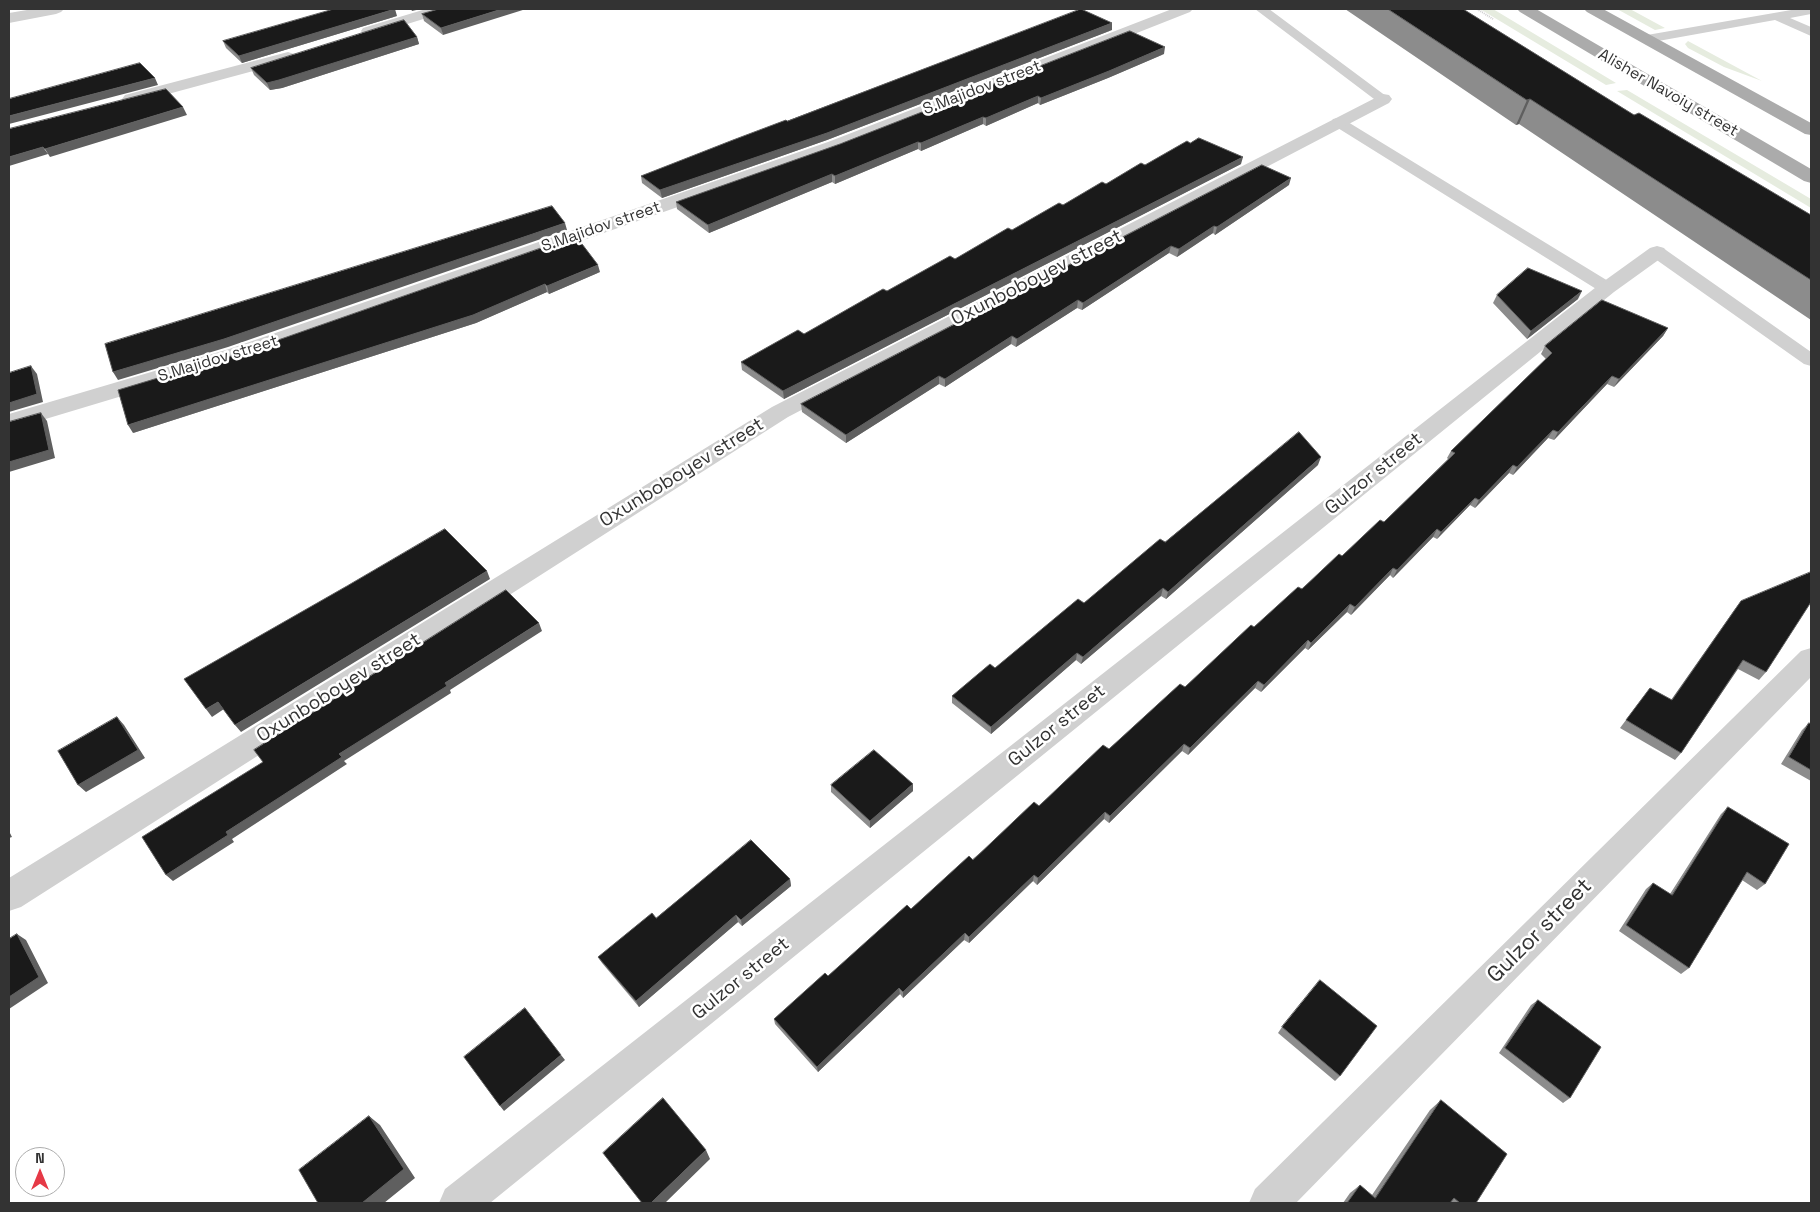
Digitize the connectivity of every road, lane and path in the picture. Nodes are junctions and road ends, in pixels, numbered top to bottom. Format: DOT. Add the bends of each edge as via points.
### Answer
graph roads {
  1 [pos="56,9"];
  2 [pos="441,9"];
  3 [pos="1185,9"];
  4 [pos="1261,9"];
  5 [pos="1525,9"];
  6 [pos="1592,9"];
  7 [pos="1811,10"];
  8 [pos="1776,16"];
  9 [pos="9,18"];
  10 [pos="1811,32"];
  11 [pos="356,35"];
  12 [pos="1648,39"];
  13 [pos="299,53"];
  14 [pos="1383,99"];
  15 [pos="112,104"];
  16 [pos="1338,122"];
  17 [pos="1811,130"];
  18 [pos="1811,177"];
  19 [pos="1657,252"];
  20 [pos="1607,288"];
  21 [pos="1811,360"];
  22 [pos="9,422"];
  23 [pos="1811,659"];
  24 [pos="9,896"];
  25 [pos="459,1203"];
  26 [pos="1268,1203"];
  1 -- 9 [label="street"];
  2 -- 11 [label="street"];
  3 -- 22 [label="street, S.Majidov street" via="834,146 237,354"];
  4 -- 14 [label="lane"];
  5 -- 18 [label="main road, Alisher Navoiy street"];
  6 -- 12 [label="main road, Alisher Navoiy street"];
  7 -- 8 [label="lane"];
  8 -- 10 [label="lane"];
  8 -- 12 [label="lane"];
  12 -- 17 [label="main road, Alisher Navoiy street"];
  13 -- 15 [label="street"];
  14 -- 16 [label="street, Oxunboboyev street"];
  16 -- 20 [label="lane"];
  16 -- 24 [label="street, Oxunboboyev street" via="780,412"];
  19 -- 20 [label="street, Gulzor street"];
  19 -- 21 [label="lane"];
  20 -- 25 [label="street, Gulzor street"];
  23 -- 26 [label="street, Gulzor street"];
}
